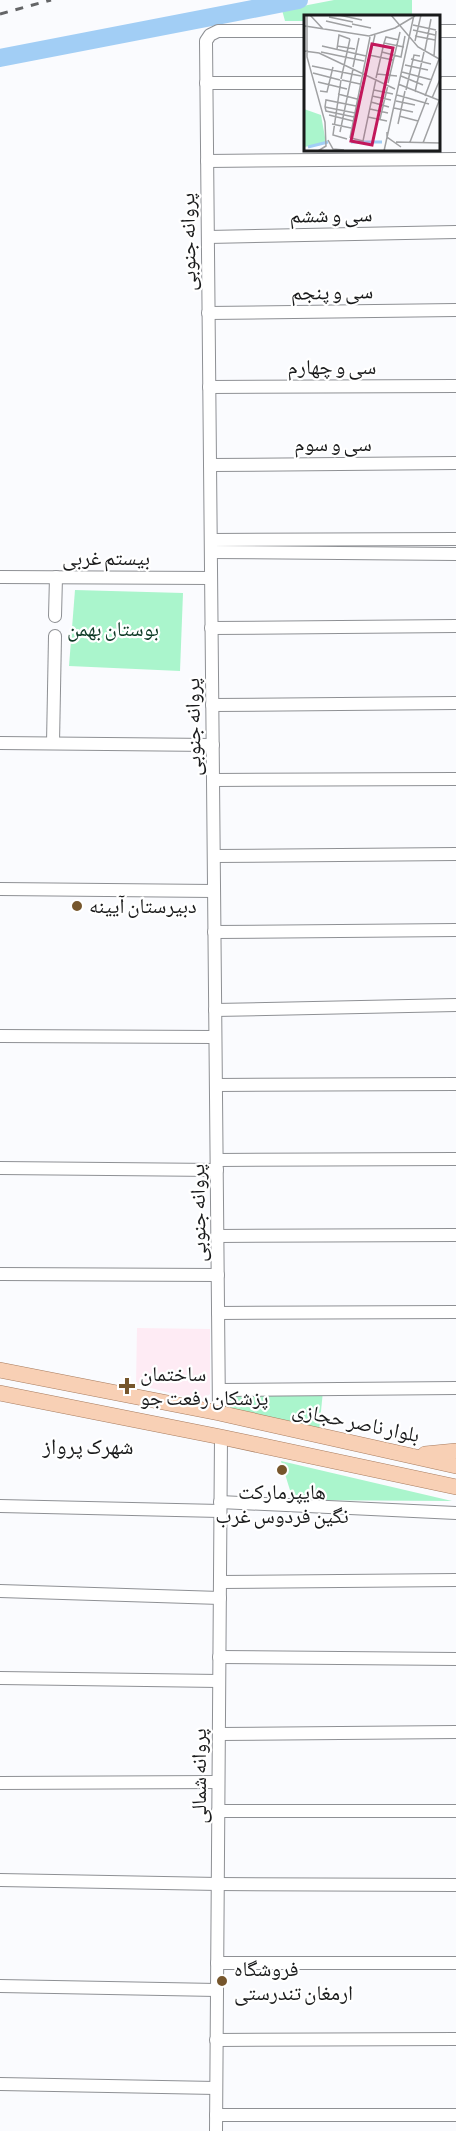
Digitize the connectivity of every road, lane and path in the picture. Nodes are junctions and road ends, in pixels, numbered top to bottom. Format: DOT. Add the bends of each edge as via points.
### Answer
graph roads {
  1 [pos="304,31"];
  2 [pos="206,83"];
  3 [pos="304,83"];
  4 [pos="456,159"];
  5 [pos="207,161"];
  6 [pos="456,232"];
  7 [pos="208,237"];
  8 [pos="456,310"];
  9 [pos="208,313"];
  10 [pos="456,386"];
  11 [pos="209,387"];
  12 [pos="456,463"];
  13 [pos="210,465"];
  14 [pos="383,539"];
  15 [pos="456,539"];
  16 [pos="211,546"];
  17 [pos="383,553"];
  18 [pos="456,554"];
  19 [pos="6,577"];
  20 [pos="56,577"];
  21 [pos="211,578"];
  22 [pos="0,584"];
  23 [pos="56,616"];
  24 [pos="456,626"];
  25 [pos="211,628"];
  26 [pos="55,636"];
  27 [pos="456,703"];
  28 [pos="212,705"];
  29 [pos="0,742"];
  30 [pos="53,743"];
  31 [pos="213,745"];
  32 [pos="456,779"];
  33 [pos="213,780"];
  34 [pos="456,854"];
  35 [pos="214,856"];
  36 [pos="0,889"];
  37 [pos="214,891"];
  38 [pos="456,930"];
  39 [pos="214,932"];
  40 [pos="456,1005"];
  41 [pos="215,1010"];
  42 [pos="0,1036"];
  43 [pos="215,1037"];
  44 [pos="456,1084"];
  45 [pos="216,1085"];
  46 [pos="456,1159"];
  47 [pos="217,1165"];
  48 [pos="0,1168"];
  49 [pos="456,1235"];
  50 [pos="217,1236"];
  51 [pos="0,1274"];
  52 [pos="218,1275"];
  53 [pos="456,1312"];
  54 [pos="218,1313"];
  55 [pos="0,1370"];
  56 [pos="456,1388"];
  57 [pos="219,1390"];
  58 [pos="0,1393"];
  59 [pos="219,1413"];
  60 [pos="221,1437"];
  61 [pos="456,1450"];
  62 [pos="414,1455"];
  63 [pos="456,1466"];
  64 [pos="456,1487"];
  65 [pos="0,1506"];
  66 [pos="220,1507"];
  67 [pos="456,1513"];
  68 [pos="456,1580"];
  69 [pos="220,1582"];
  70 [pos="0,1591"];
  71 [pos="220,1598"];
  72 [pos="219,1657"];
  73 [pos="456,1659"];
  74 [pos="0,1678"];
  75 [pos="219,1681"];
  76 [pos="456,1732"];
  77 [pos="219,1734"];
  78 [pos="218,1782"];
  79 [pos="0,1783"];
  80 [pos="218,1811"];
  81 [pos="456,1811"];
  82 [pos="0,1880"];
  83 [pos="218,1884"];
  84 [pos="456,1885"];
  85 [pos="217,1963"];
  86 [pos="456,1963"];
  87 [pos="0,1986"];
  88 [pos="217,1990"];
  89 [pos="456,2039"];
  90 [pos="216,2040"];
  91 [pos="0,2084"];
  92 [pos="216,2088"];
  93 [pos="216,2115"];
  94 [pos="456,2115"];
  95 [pos="216,2131"];
  1 -- 2 [label="street, پروانه جنوبی" via="219,31 210,35 206,41"];
  2 -- 3 [label="street"];
  2 -- 5 [label="street, پروانه جنوبی"];
  4 -- 5 [label="street"];
  5 -- 7 [label="street, پروانه جنوبی"];
  6 -- 7 [label="street, سی و ششم"];
  7 -- 9 [label="street, پروانه جنوبی"];
  8 -- 9 [label="street, سی و پنجم"];
  9 -- 11 [label="street, پروانه جنوبی"];
  10 -- 11 [label="street, سی و چهارم"];
  11 -- 13 [label="street, پروانه جنوبی"];
  12 -- 13 [label="street, سی و سوم"];
  13 -- 16 [label="street, پروانه جنوبی"];
  14 -- 15 [label="street"];
  14 -- 16 [label="street"];
  14 -- 17 [label="street"];
  16 -- 17 [label="street"];
  16 -- 21 [label="street, پروانه جنوبی"];
  17 -- 18 [label="street"];
  19 -- 20 [label="street, بیستم غربی"];
  19 -- 22 [label="street"];
  20 -- 21 [label="street, بیستم غربی"];
  20 -- 23 [label="street"];
  21 -- 25 [label="street, پروانه جنوبی"];
  24 -- 25 [label="street"];
  25 -- 28 [label="street, پروانه جنوبی"];
  26 -- 30 [label="street"];
  27 -- 28 [label="street"];
  28 -- 31 [label="street, پروانه جنوبی"];
  29 -- 30 [label="street"];
  30 -- 31 [label="street"];
  31 -- 33 [label="street, پروانه جنوبی"];
  32 -- 33 [label="street"];
  33 -- 35 [label="street, پروانه جنوبی"];
  34 -- 35 [label="street"];
  35 -- 37 [label="street, پروانه جنوبی"];
  36 -- 37 [label="street"];
  37 -- 39 [label="street, پروانه جنوبی"];
  38 -- 39 [label="street"];
  39 -- 41 [label="street, پروانه جنوبی"];
  40 -- 41 [label="street"];
  41 -- 43 [label="street, پروانه جنوبی"];
  42 -- 43 [label="street"];
  43 -- 45 [label="street, پروانه جنوبی"];
  44 -- 45 [label="street"];
  45 -- 47 [label="street, پروانه جنوبی"];
  46 -- 47 [label="street"];
  47 -- 48 [label="street"];
  47 -- 50 [label="street, پروانه جنوبی"];
  49 -- 50 [label="street"];
  50 -- 52 [label="street, پروانه جنوبی"];
  51 -- 52 [label="street"];
  52 -- 54 [label="street, پروانه جنوبی"];
  53 -- 54 [label="street"];
  54 -- 57 [label="street, پروانه جنوبی"];
  55 -- 59 [label="main road, بلوار ناصر حجازی"];
  56 -- 57 [label="street"];
  57 -- 59 [label="street, پروانه جنوبی"];
  58 -- 60 [label="main road, بلوار ناصر حجازی"];
  59 -- 62 [label="main road, بلوار ناصر حجازی"];
  60 -- 64 [label="main road, بلوار ناصر حجازی"];
  60 -- 66 [label="street, پروانه شمالی"];
  61 -- 62 [label="main road"];
  62 -- 63 [label="main road, بلوار ناصر حجازی"];
  65 -- 66 [label="street"];
  66 -- 67 [label="street"];
  66 -- 69 [label="street, پروانه شمالی"];
  68 -- 69 [label="street"];
  69 -- 71 [label="street, پروانه شمالی"];
  70 -- 71 [label="street"];
  71 -- 72 [label="street, پروانه شمالی"];
  72 -- 73 [label="street"];
  72 -- 75 [label="street, پروانه شمالی"];
  74 -- 75 [label="street"];
  75 -- 77 [label="street, پروانه شمالی"];
  76 -- 77 [label="street"];
  77 -- 78 [label="street, پروانه شمالی"];
  78 -- 79 [label="street"];
  78 -- 80 [label="street, پروانه شمالی"];
  80 -- 81 [label="street"];
  80 -- 83 [label="street, پروانه شمالی"];
  82 -- 83 [label="street"];
  83 -- 84 [label="street"];
  83 -- 85 [label="street, پروانه شمالی"];
  85 -- 86 [label="street"];
  85 -- 88 [label="street, پروانه شمالی"];
  87 -- 88 [label="street"];
  88 -- 90 [label="street, پروانه شمالی"];
  89 -- 90 [label="street"];
  90 -- 92 [label="street, پروانه شمالی"];
  91 -- 92 [label="street"];
  92 -- 93 [label="street, پروانه شمالی"];
  93 -- 94 [label="street"];
  93 -- 95 [label="street, پروانه شمالی"];
}
